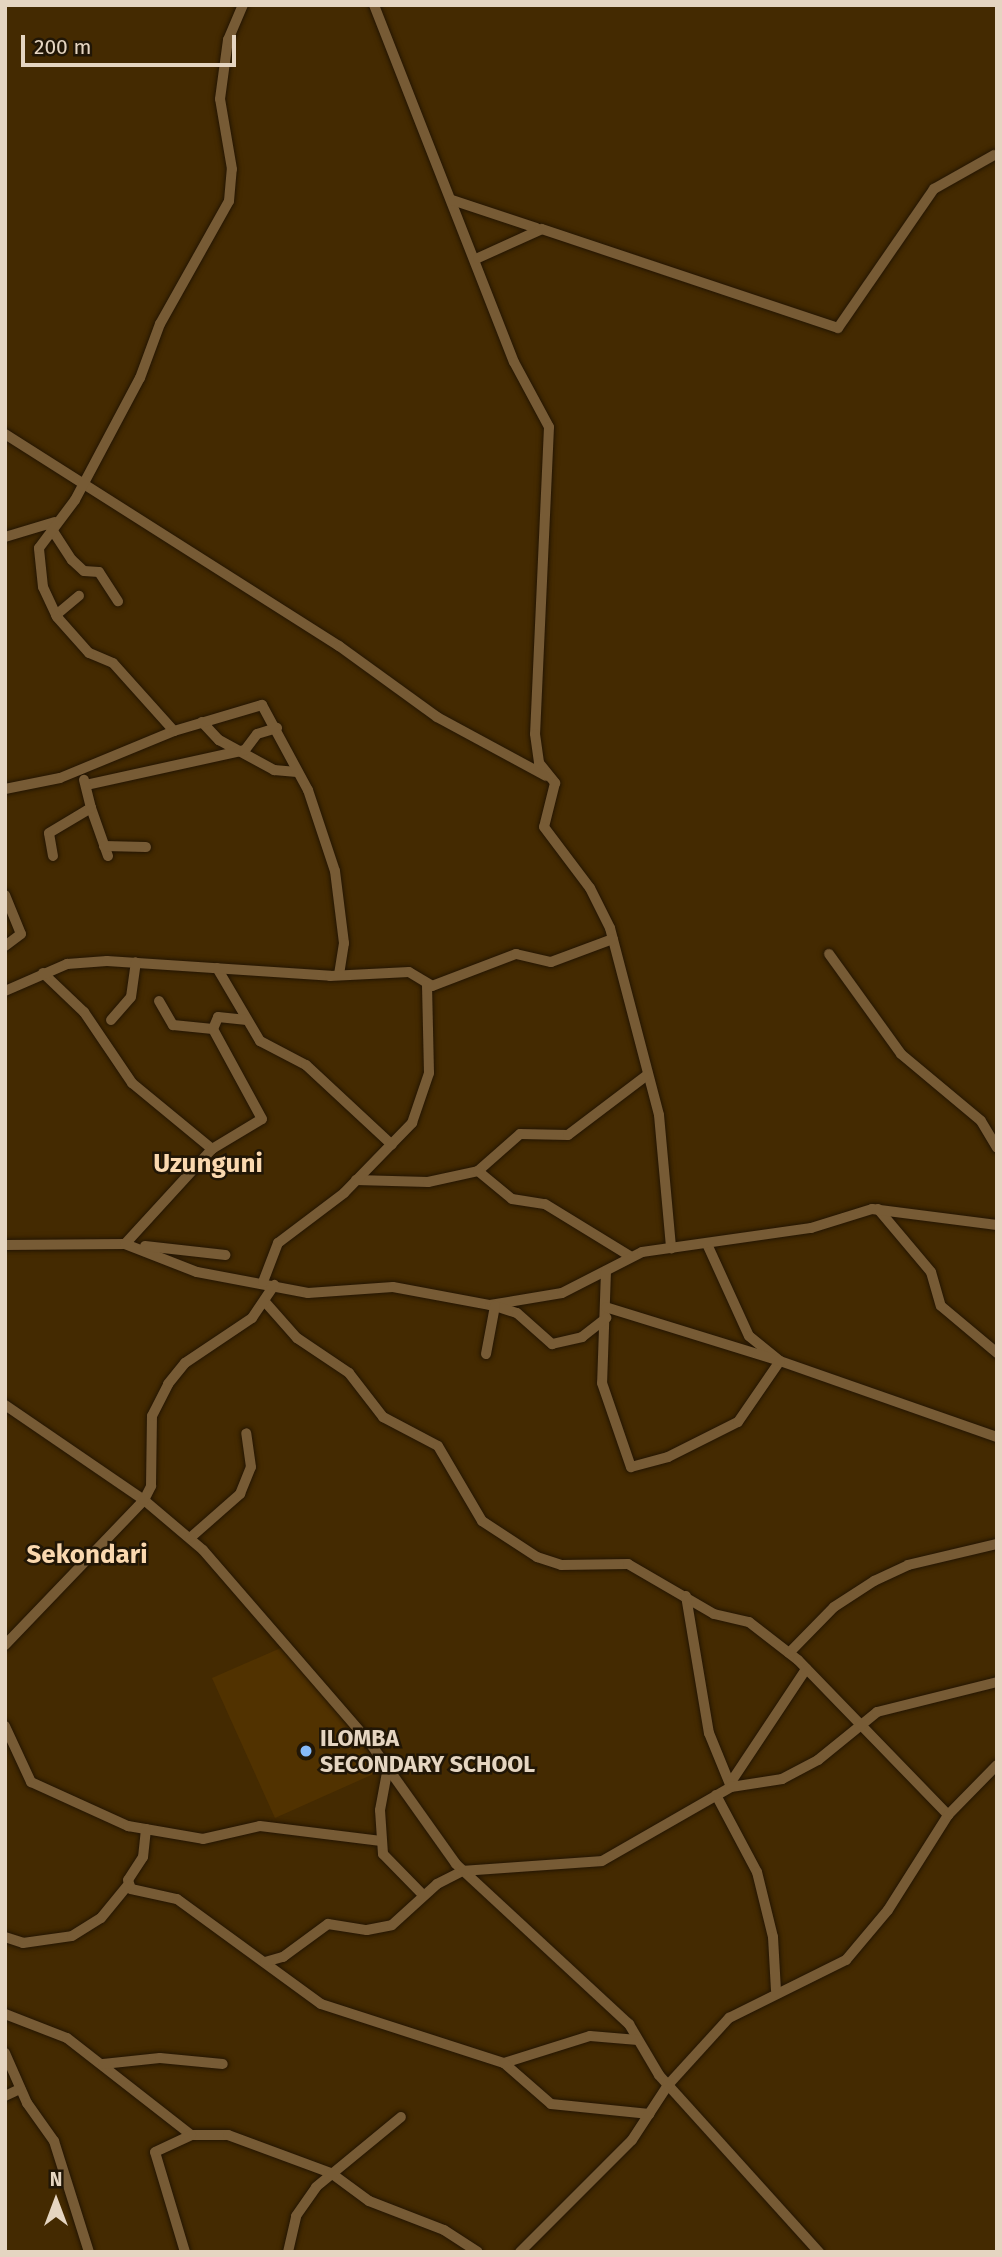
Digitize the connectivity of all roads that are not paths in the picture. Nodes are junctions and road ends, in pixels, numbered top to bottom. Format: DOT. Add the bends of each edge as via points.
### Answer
graph roads {
  1 [pos="243,5"];
  2 [pos="374,5"];
  3 [pos="996,154"];
  4 [pos="452,200"];
  5 [pos="537,228"];
  6 [pos="478,258"];
  7 [pos="5,434"];
  8 [pos="83,484"];
  9 [pos="53,525"];
  10 [pos="5,537"];
  11 [pos="79,596"];
  12 [pos="118,601"];
  13 [pos="56,615"];
  14 [pos="202,722"];
  15 [pos="277,728"];
  16 [pos="174,732"];
  17 [pos="240,752"];
  18 [pos="80,771"];
  19 [pos="297,772"];
  20 [pos="555,781"];
  21 [pos="86,785"];
  22 [pos="5,789"];
  23 [pos="91,808"];
  24 [pos="146,847"];
  25 [pos="53,856"];
  26 [pos="5,895"];
  27 [pos="613,939"];
  28 [pos="5,946"];
  29 [pos="829,954"];
  30 [pos="136,962"];
  31 [pos="217,968"];
  32 [pos="43,973"];
  33 [pos="339,975"];
  34 [pos="427,985"];
  35 [pos="5,991"];
  36 [pos="159,1001"];
  37 [pos="111,1020"];
  38 [pos="247,1020"];
  39 [pos="212,1029"];
  40 [pos="647,1074"];
  41 [pos="393,1144"];
  42 [pos="212,1149"];
  43 [pos="997,1149"];
  44 [pos="478,1171"];
  45 [pos="356,1180"];
  46 [pos="878,1209"];
  47 [pos="997,1225"];
  48 [pos="707,1244"];
  49 [pos="5,1245"];
  50 [pos="130,1245"];
  51 [pos="671,1248"];
  52 [pos="225,1255"];
  53 [pos="630,1256"];
  54 [pos="606,1271"];
  55 [pos="268,1283"];
  56 [pos="266,1303"];
  57 [pos="493,1306"];
  58 [pos="606,1312"];
  59 [pos="996,1351"];
  60 [pos="486,1354"];
  61 [pos="780,1361"];
  62 [pos="5,1405"];
  63 [pos="246,1433"];
  64 [pos="997,1437"];
  65 [pos="144,1500"];
  66 [pos="190,1538"];
  67 [pos="997,1544"];
  68 [pos="686,1596"];
  69 [pos="5,1645"];
  70 [pos="789,1653"];
  71 [pos="806,1669"];
  72 [pos="997,1682"];
  73 [pos="856,1724"];
  74 [pos="5,1726"];
  75 [pos="997,1765"];
  76 [pos="388,1767"];
  77 [pos="731,1784"];
  78 [pos="716,1795"];
  79 [pos="948,1815"];
  80 [pos="146,1829"];
  81 [pos="381,1841"];
  82 [pos="463,1871"];
  83 [pos="128,1885"];
  84 [pos="423,1895"];
  85 [pos="5,1937"];
  86 [pos="265,1962"];
  87 [pos="776,1990"];
  88 [pos="5,2014"];
  89 [pos="638,2040"];
  90 [pos="5,2053"];
  91 [pos="504,2063"];
  92 [pos="103,2064"];
  93 [pos="222,2064"];
  94 [pos="668,2085"];
  95 [pos="20,2089"];
  96 [pos="5,2096"];
  97 [pos="649,2114"];
  98 [pos="401,2117"];
  99 [pos="191,2135"];
  100 [pos="331,2173"];
  101 [pos="182,2249"];
  102 [pos="89,2252"];
  103 [pos="288,2252"];
  104 [pos="478,2252"];
  105 [pos="520,2252"];
  106 [pos="819,2252"];
  1 -- 8 [label="street" via="228,40 220,99 232,169 229,201 160,324 140,378"];
  2 -- 4 [label="street"];
  3 -- 5 [label="street" via="934,189 838,328"];
  4 -- 5 [label="street"];
  4 -- 6 [label="street"];
  5 -- 6 [label="street"];
  6 -- 20 [label="street" via="514,362 551,436 535,734 539,763"];
  7 -- 8 [label="street"];
  8 -- 9 [label="street"];
  8 -- 20 [label="street" via="339,646 446,723"];
  9 -- 10 [label="street"];
  9 -- 12 [label="street" via="72,560 84,571 99,572"];
  9 -- 13 [label="street" via="39,564"];
  11 -- 13 [label="street"];
  13 -- 16 [label="street" via="85,649 113,663 150,699"];
  14 -- 15 [label="street" via="259,704"];
  14 -- 16 [label="street"];
  14 -- 17 [label="street"];
  15 -- 17 [label="street" via="257,734"];
  15 -- 19 [label="street"];
  16 -- 18 [label="street"];
  17 -- 19 [label="street" via="278,772"];
  17 -- 21 [label="street"];
  18 -- 21 [label="street"];
  18 -- 22 [label="street"];
  19 -- 33 [label="street" via="337,879 344,943"];
  20 -- 27 [label="street" via="544,827 597,898"];
  21 -- 23 [label="street"];
  23 -- 24 [label="street" via="106,851"];
  23 -- 25 [label="street" via="49,834"];
  26 -- 28 [label="street" via="21,934"];
  27 -- 34 [label="street" via="551,962 516,954 475,974"];
  27 -- 40 [label="street"];
  29 -- 43 [label="street" via="901,1054 981,1121"];
  30 -- 31 [label="street"];
  30 -- 32 [label="street" via="67,964"];
  30 -- 37 [label="street" via="131,997"];
  31 -- 33 [label="street"];
  31 -- 38 [label="street"];
  32 -- 35 [label="street"];
  32 -- 42 [label="street" via="84,1012 132,1083"];
  33 -- 34 [label="street" via="408,972"];
  34 -- 41 [label="street" via="429,1073 412,1123"];
  36 -- 39 [label="street" via="173,1025"];
  38 -- 39 [label="street" via="218,1017"];
  38 -- 41 [label="street" via="260,1041 306,1065"];
  39 -- 42 [label="street" via="263,1115 257,1125"];
  40 -- 44 [label="street" via="568,1135 520,1133"];
  40 -- 51 [label="street" via="659,1115"];
  41 -- 45 [label="street"];
  42 -- 50 [label="street"];
  44 -- 45 [label="street" via="428,1182"];
  44 -- 53 [label="street" via="512,1199 545,1204"];
  45 -- 55 [label="street" via="278,1243"];
  46 -- 47 [label="street"];
  46 -- 48 [label="street" via="811,1228"];
  46 -- 59 [label="street" via="930,1272 940,1306"];
  48 -- 51 [label="street"];
  48 -- 61 [label="street" via="749,1336"];
  49 -- 50 [label="street"];
  50 -- 52 [label="street"];
  50 -- 55 [label="street" via="197,1272"];
  51 -- 53 [label="street"];
  53 -- 54 [label="street"];
  54 -- 57 [label="street" via="562,1293"];
  54 -- 58 [label="street"];
  55 -- 56 [label="street"];
  55 -- 57 [label="street" via="317,1293 393,1287"];
  56 -- 65 [label="street" via="185,1363 168,1384 152,1416 150,1486"];
  56 -- 68 [label="street" via="298,1338 349,1373 383,1417 438,1446 482,1521 553,1563 618,1561"];
  57 -- 58 [label="street" via="517,1312 552,1344 582,1337"];
  57 -- 60 [label="street"];
  58 -- 61 [label="street"];
  58 -- 61 [label="street" via="602,1383 631,1467 668,1457 738,1422"];
  61 -- 64 [label="street"];
  62 -- 65 [label="street"];
  63 -- 66 [label="street" via="251,1466 240,1494"];
  65 -- 66 [label="street"];
  65 -- 69 [label="street"];
  66 -- 76 [label="street"];
  67 -- 70 [label="street" via="908,1565 874,1581 834,1606"];
  68 -- 70 [label="street" via="714,1614 749,1622"];
  68 -- 77 [label="street" via="709,1733"];
  70 -- 71 [label="street"];
  71 -- 73 [label="street"];
  71 -- 77 [label="street"];
  72 -- 73 [label="street" via="929,1694"];
  73 -- 77 [label="street" via="826,1755 782,1779"];
  73 -- 79 [label="street"];
  74 -- 80 [label="street" via="31,1782"];
  75 -- 79 [label="street"];
  76 -- 81 [label="street"];
  76 -- 82 [label="street"];
  77 -- 78 [label="street"];
  78 -- 82 [label="street" via="602,1861"];
  78 -- 87 [label="street" via="757,1872 773,1937"];
  79 -- 87 [label="street" via="888,1910 846,1960 825,1974"];
  80 -- 81 [label="street" via="203,1839 251,1826 284,1827"];
  80 -- 83 [label="street" via="143,1857"];
  81 -- 84 [label="street" via="384,1856"];
  82 -- 84 [label="street"];
  82 -- 89 [label="street" via="615,2009"];
  83 -- 85 [label="street" via="102,1918 72,1936 23,1942"];
  83 -- 86 [label="street" via="177,1899"];
  84 -- 86 [label="street" via="392,1925 367,1930 328,1924 283,1957"];
  86 -- 91 [label="street" via="321,2004"];
  87 -- 94 [label="street" via="729,2018"];
  88 -- 92 [label="street" via="45,2026"];
  89 -- 91 [label="street" via="590,2036"];
  89 -- 94 [label="street"];
  90 -- 95 [label="street"];
  91 -- 97 [label="street" via="551,2104"];
  92 -- 93 [label="street" via="160,2058"];
  92 -- 99 [label="street"];
  94 -- 97 [label="street"];
  94 -- 106 [label="street"];
  95 -- 96 [label="street"];
  95 -- 102 [label="street" via="54,2141"];
  97 -- 105 [label="street" via="632,2140"];
  98 -- 100 [label="street"];
  99 -- 100 [label="street" via="228,2135"];
  99 -- 101 [label="street" via="155,2152"];
  100 -- 103 [label="street" via="296,2216"];
  100 -- 104 [label="street" via="369,2201 444,2230"];
}
